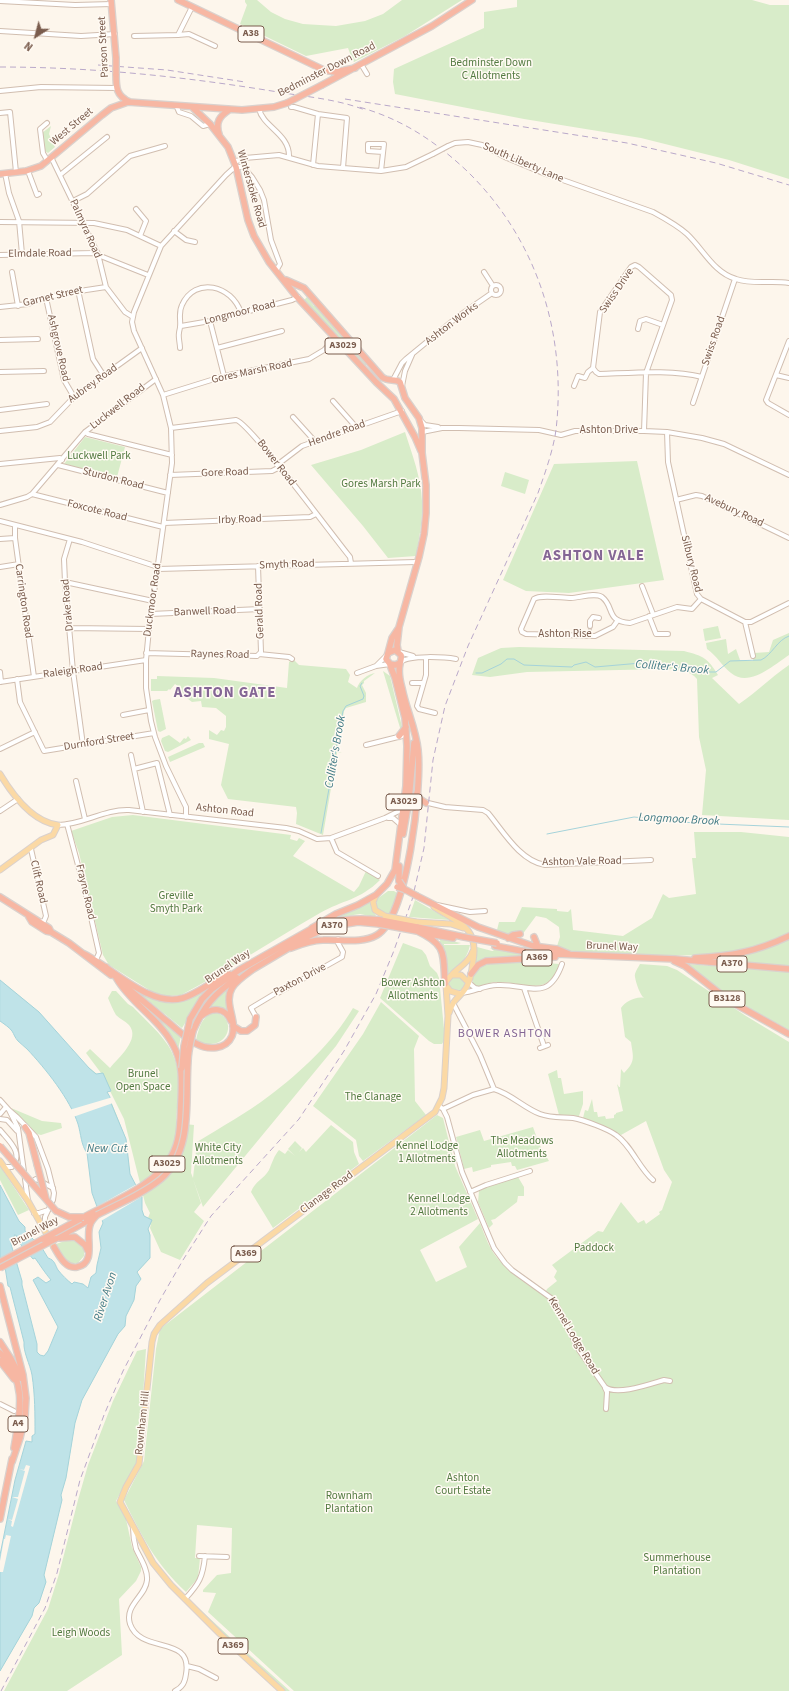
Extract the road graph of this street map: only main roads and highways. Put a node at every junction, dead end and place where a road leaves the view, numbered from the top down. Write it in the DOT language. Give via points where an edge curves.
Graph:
graph roads {
  1 [pos="178,0"];
  2 [pos="472,0"];
  3 [pos="112,1"];
  4 [pos="355,68"];
  5 [pos="324,70"];
  6 [pos="322,85"];
  7 [pos="115,90"];
  8 [pos="130,102"];
  9 [pos="192,107"];
  10 [pos="111,108"];
  11 [pos="230,110"];
  12 [pos="219,135"];
  13 [pos="48,160"];
  14 [pos="17,171"];
  15 [pos="2,173"];
  16 [pos="286,280"];
  17 [pos="299,287"];
  18 [pos="307,292"];
  19 [pos="297,296"];
  20 [pos="392,380"];
  21 [pos="402,387"];
  22 [pos="390,393"];
  23 [pos="412,432"];
  24 [pos="422,432"];
  25 [pos="422,453"];
  26 [pos="419,554"];
  27 [pos="414,572"];
  28 [pos="399,627"];
  29 [pos="398,651"];
  30 [pos="388,654"];
  31 [pos="400,662"];
  32 [pos="390,664"];
  33 [pos="412,723"];
  34 [pos="406,727"];
  35 [pos="406,734"];
  36 [pos="415,735"];
  37 [pos="399,736"];
  38 [pos="0,774"];
  39 [pos="417,793"];
  40 [pos="426,803"];
  41 [pos="0,870"];
  42 [pos="395,870"];
  43 [pos="381,890"];
  44 [pos="406,890"];
  45 [pos="376,894"];
  46 [pos="0,897"];
  47 [pos="424,901"];
  48 [pos="348,908"];
  49 [pos="30,917"];
  50 [pos="381,920"];
  51 [pos="416,927"];
  52 [pos="312,928"];
  53 [pos="469,931"];
  54 [pos="51,932"];
  55 [pos="520,934"];
  56 [pos="789,936"];
  57 [pos="534,937"];
  58 [pos="508,938"];
  59 [pos="474,944"];
  60 [pos="538,947"];
  61 [pos="290,948"];
  62 [pos="82,953"];
  63 [pos="576,956"];
  64 [pos="671,959"];
  65 [pos="789,969"];
  66 [pos="106,970"];
  67 [pos="239,970"];
  68 [pos="252,970"];
  69 [pos="471,974"];
  70 [pos="451,975"];
  71 [pos="116,978"];
  72 [pos="468,982"];
  73 [pos="446,984"];
  74 [pos="461,994"];
  75 [pos="448,1016"];
  76 [pos="256,1017"];
  77 [pos="198,1019"];
  78 [pos="233,1026"];
  79 [pos="789,1034"];
  80 [pos="230,1039"];
  81 [pos="182,1068"];
  82 [pos="25,1127"];
  83 [pos="0,1146"];
  84 [pos="0,1161"];
  85 [pos="46,1200"];
  86 [pos="97,1215"];
  87 [pos="84,1217"];
  88 [pos="55,1239"];
  89 [pos="54,1247"];
  90 [pos="89,1253"];
  91 [pos="0,1262"];
  92 [pos="0,1268"];
  93 [pos="0,1286"];
  94 [pos="0,1342"];
  95 [pos="152,1342"];
  96 [pos="1,1356"];
  97 [pos="25,1389"];
  98 [pos="12,1462"];
  99 [pos="0,1519"];
  100 [pos="282,1691"];
  1 -- 5 [label="highway, A38"];
  2 -- 4 [label="highway, Bedminster Down Road / A38" via="432,26"];
  3 -- 7 [label="highway, Parson Street / A38, bridge" via="116,58"];
  4 -- 5 [label="highway, A38" via="335,72"];
  4 -- 6 [label="highway, Bedminster Down Road / A38"];
  5 -- 6 [label="highway" via="328,78"];
  6 -- 11 [label="highway, Bedminster Down Road / A38, bridge" via="289,105"];
  7 -- 8 [label="highway"];
  7 -- 10 [label="highway, West Street / A38" via="115,102"];
  8 -- 9 [label="highway, Bedminster Down Road / A38"];
  8 -- 10 [label="highway, West Street / A38"];
  9 -- 11 [label="highway, Bedminster Down Road / A38"];
  9 -- 12 [label="highway, Winterstoke Road / A3029"];
  10 -- 13 [label="highway, West Street / A38"];
  11 -- 12 [label="highway" via="221,116 218,122"];
  12 -- 16 [label="highway, Winterstoke Road / A3029" via="236,165 254,236 276,271"];
  13 -- 14 [label="highway, West Street / A38"];
  13 -- 14 [label="highway, West Street / A38" via="28,171"];
  14 -- 15 [label="highway, West Street / A38"];
  16 -- 17 [label="highway, Winterstoke Road / A3029"];
  16 -- 19 [label="highway, Winterstoke Road / A3029"];
  17 -- 18 [label="highway, Winterstoke Road / A3029"];
  17 -- 19 [label="highway" via="296,289"];
  18 -- 19 [label="highway" via="304,297"];
  18 -- 20 [label="highway, Winterstoke Road / A3029" via="382,377"];
  19 -- 22 [label="highway, Winterstoke Road / A3029" via="376,382"];
  20 -- 21 [label="highway, Winterstoke Road / A3029" via="399,381"];
  20 -- 22 [label="highway" via="387,386"];
  21 -- 22 [label="highway" via="399,394"];
  21 -- 24 [label="highway, Winterstoke Road / A3029" via="407,402 420,421"];
  22 -- 23 [label="highway, Winterstoke Road / A3029"];
  23 -- 24 [label="highway"];
  23 -- 25 [label="highway, Winterstoke Road / A3029"];
  24 -- 25 [label="highway, Winterstoke Road / A3029"];
  25 -- 26 [label="highway, Winterstoke Road / A3029" via="426,513"];
  26 -- 27 [label="highway, Winterstoke Road / A3029"];
  26 -- 27 [label="highway, Winterstoke Road / A3029"];
  27 -- 28 [label="highway, Winterstoke Road / A3029"];
  28 -- 29 [label="highway, Winterstoke Road / A3029"];
  28 -- 30 [label="highway, Winterstoke Road / A3029" via="392,638"];
  29 -- 30 [label="highway" via="393,650"];
  29 -- 31 [label="highway, A3029" via="401,656"];
  30 -- 32 [label="highway, A3029" via="386,659"];
  31 -- 32 [label="highway" via="395,666"];
  31 -- 33 [label="highway, A3029" via="402,690"];
  32 -- 34 [label="highway, A3029"];
  33 -- 35 [label="highway"];
  33 -- 36 [label="highway, A3029"];
  34 -- 35 [label="highway, A3029"];
  34 -- 37 [label="highway"];
  35 -- 42 [label="highway, A3029" via="405,794"];
  36 -- 39 [label="highway, A3029" via="419,756"];
  36 -- 44 [label="highway, A3029, bridge" via="398,873 399,881"];
  38 -- 41 [label="main road" via="18,798 42,819 58,825 54,834 41,840"];
  39 -- 40 [label="highway"];
  39 -- 61 [label="highway, A3029" via="405,876 395,911 389,922 373,937 315,940"];
  42 -- 43 [label="highway, A3029"];
  42 -- 48 [label="highway, A3029" via="379,887"];
  43 -- 44 [label="highway, A3029, bridge" via="397,887"];
  43 -- 45 [label="highway, A3029"];
  44 -- 47 [label="highway, A3029, bridge"];
  45 -- 48 [label="highway, A3029"];
  45 -- 50 [label="main road" via="373,902"];
  46 -- 49 [label="highway, A3029"];
  47 -- 53 [label="main road, A3029"];
  47 -- 58 [label="highway, A3029"];
  48 -- 52 [label="highway, A3029"];
  49 -- 54 [label="highway, A3029" via="49,928"];
  49 -- 54 [label="highway, A3029" via="32,922"];
  50 -- 51 [label="highway, Brunel Way / A370, bridge"];
  50 -- 52 [label="highway, Brunel Way / A370" via="358,917"];
  50 -- 61 [label="highway, Brunel Way / A370" via="328,927"];
  51 -- 53 [label="main road" via="451,924"];
  51 -- 63 [label="highway, Brunel Way / A370" via="533,953"];
  51 -- 73 [label="highway" via="440,947"];
  52 -- 67 [label="highway, Brunel Way / A3029"];
  53 -- 59 [label="main road" via="473,935"];
  54 -- 62 [label="highway, A3029"];
  55 -- 58 [label="highway"];
  56 -- 64 [label="highway" via="752,951 714,957"];
  57 -- 60 [label="highway"];
  58 -- 60 [label="highway, A3029"];
  59 -- 69 [label="main road, A369"];
  59 -- 70 [label="main road" via="468,959"];
  60 -- 63 [label="highway, A3029" via="557,949"];
  61 -- 68 [label="highway, Brunel Way / A3029"];
  62 -- 66 [label="highway, A3029"];
  62 -- 66 [label="highway, A3029" via="96,960"];
  63 -- 64 [label="highway, Brunel Way / A370"];
  63 -- 69 [label="highway, A369" via="486,961 478,965"];
  64 -- 65 [label="highway, A370"];
  64 -- 79 [label="highway, B3128" via="685,966 743,1009"];
  66 -- 67 [label="highway" via="161,999 172,1000 183,998"];
  66 -- 71 [label="highway, A3029"];
  67 -- 81 [label="highway, Brunel Way / A3029, bridge" via="212,989 190,1019"];
  68 -- 77 [label="highway, Brunel Way / A3029" via="220,991 207,1004"];
  68 -- 78 [label="highway, A3029" via="235,984 229,995"];
  69 -- 72 [label="main road, A369"];
  70 -- 72 [label="main road" via="461,975"];
  70 -- 73 [label="main road"];
  71 -- 80 [label="highway, A3029" via="196,1044 207,1048 218,1047"];
  71 -- 81 [label="highway, A3029" via="122,988 171,1041"];
  72 -- 74 [label="main road, A369"];
  73 -- 74 [label="main road" via="452,993"];
  73 -- 75 [label="main road, A369"];
  74 -- 75 [label="main road, A369" via="452,1003"];
  75 -- 95 [label="main road, Clanage Road / A369" via="441,1107 207,1283 160,1325"];
  76 -- 78 [label="highway" via="255,1025 248,1031 241,1031"];
  77 -- 80 [label="highway" via="210,1010 224,1012 231,1023"];
  77 -- 86 [label="highway, Brunel Way / A3029, bridge" via="193,1031 188,1060 184,1136 176,1159 160,1179 147,1189"];
  78 -- 80 [label="highway, A3029"];
  81 -- 87 [label="highway, Brunel Way / A3029" via="180,1129 172,1155 157,1175"];
  82 -- 85 [label="highway, bridge" via="29,1133"];
  83 -- 85 [label="highway, bridge"];
  84 -- 89 [label="main road" via="28,1201"];
  85 -- 87 [label="highway, bridge" via="64,1216"];
  86 -- 88 [label="highway, Brunel Way / A3029"];
  86 -- 90 [label="highway" via="89,1226"];
  87 -- 91 [label="highway, Brunel Way / A3029, bridge"];
  88 -- 90 [label="highway, A3029" via="75,1237 85,1245"];
  88 -- 92 [label="highway, Brunel Way / A3029, bridge"];
  89 -- 90 [label="highway" via="62,1260 73,1267 86,1262"];
  93 -- 97 [label="highway, A4"];
  94 -- 97 [label="highway"];
  95 -- 100 [label="main road, Rownham Hill / A369" via="139,1464 120,1502 153,1563 171,1585"];
  96 -- 98 [label="highway, A4" via="13,1370 20,1405"];
  97 -- 98 [label="highway, A4" via="25,1416"];
  98 -- 99 [label="highway, A4"];
}
